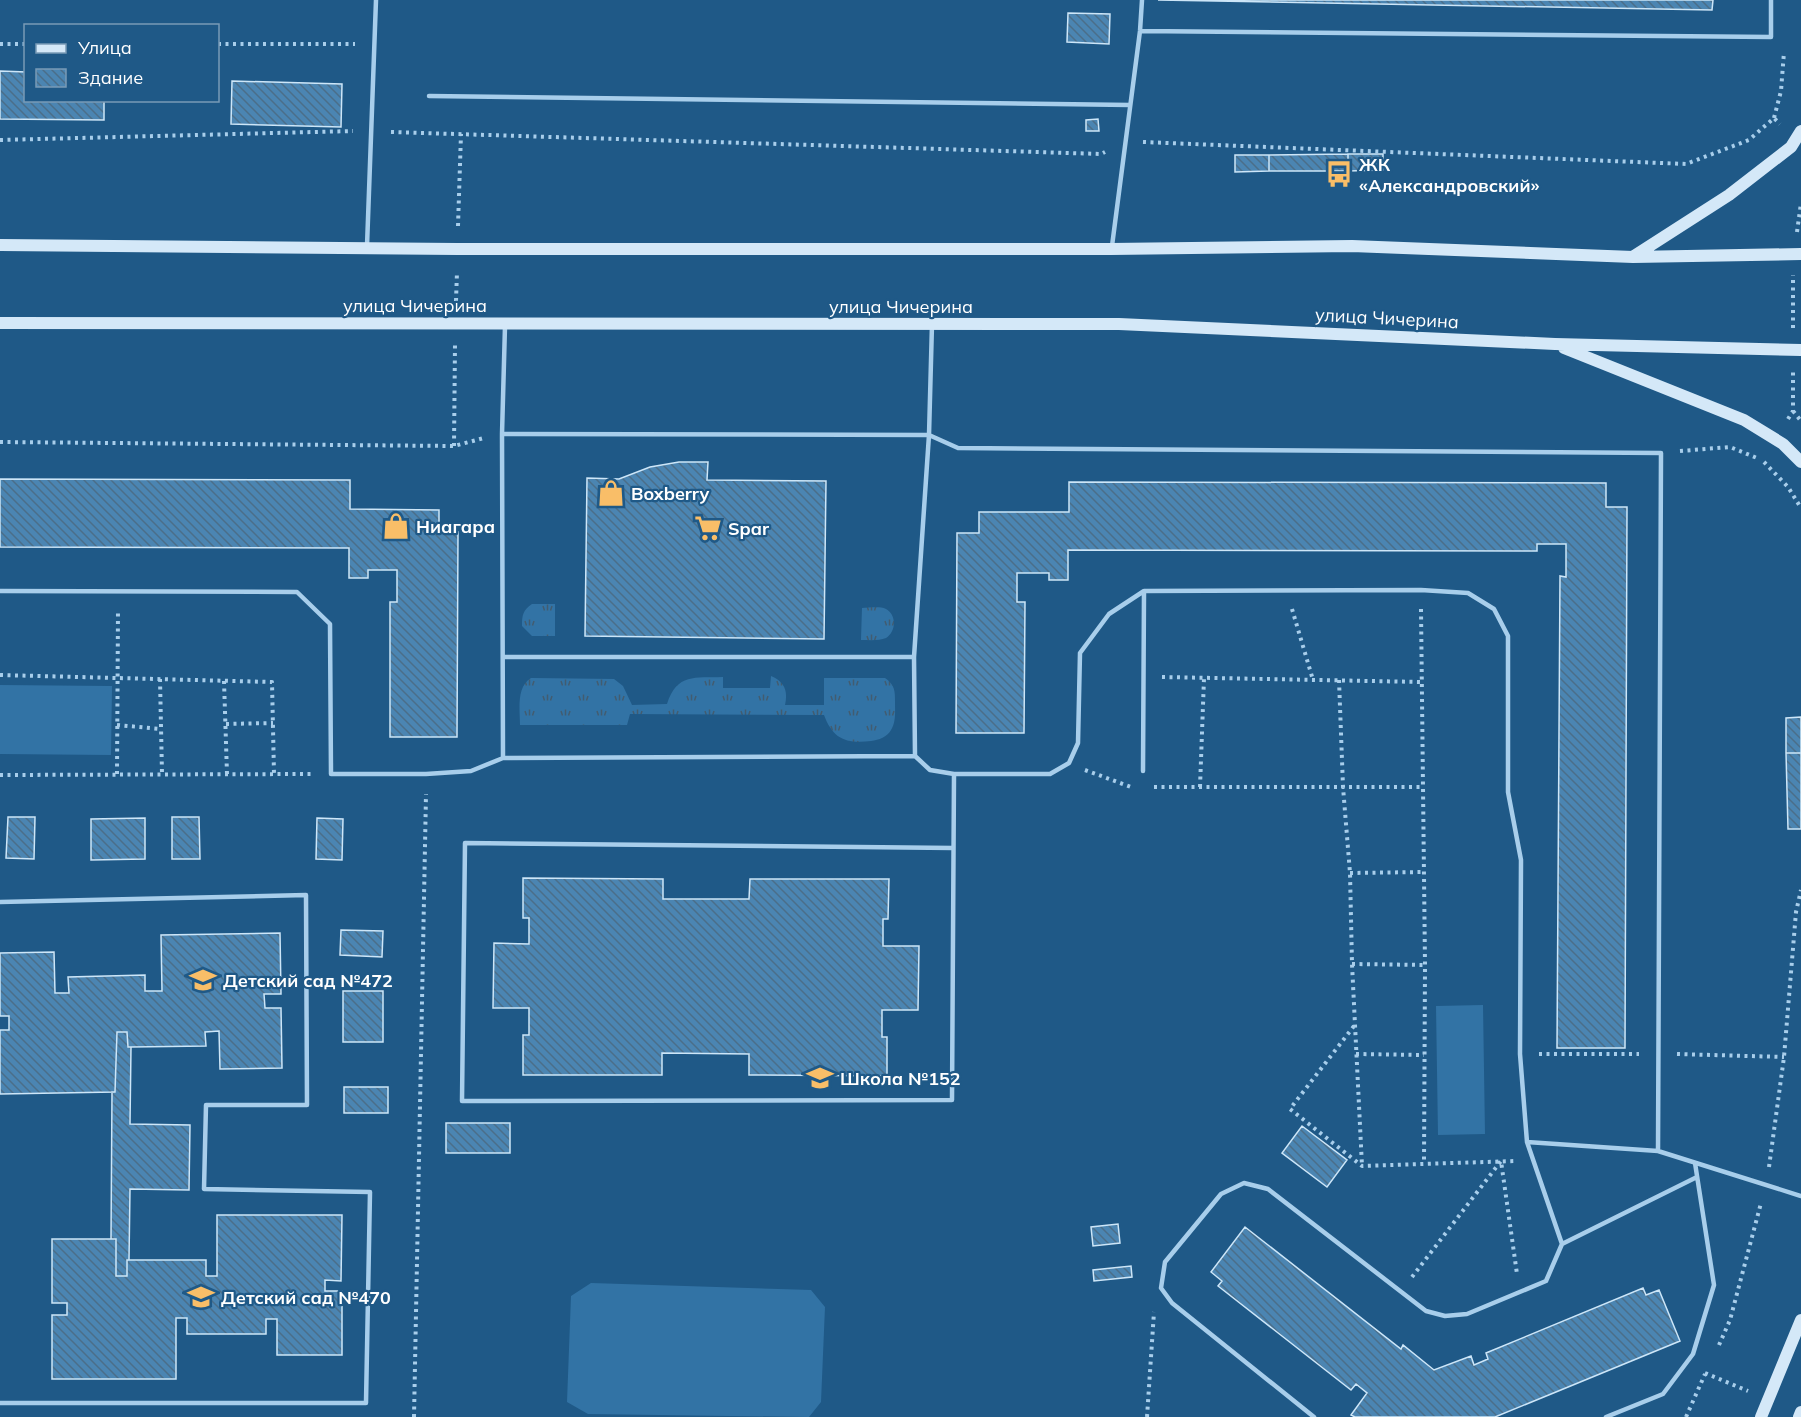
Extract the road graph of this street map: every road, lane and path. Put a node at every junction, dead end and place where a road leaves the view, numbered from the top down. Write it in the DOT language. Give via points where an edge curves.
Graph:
graph roads {
  1 [pos="375,0"];
  2 [pos="1142,0"];
  3 [pos="1772,0"];
  4 [pos="1140,31"];
  5 [pos="0,44"];
  6 [pos="24,44"];
  7 [pos="219,44"];
  8 [pos="374,44"];
  9 [pos="1784,46"];
  10 [pos="429,96"];
  11 [pos="1130,105"];
  12 [pos="1774,118"];
  13 [pos="371,131"];
  14 [pos="461,134"];
  15 [pos="1798,135"];
  16 [pos="0,140"];
  17 [pos="1126,141"];
  18 [pos="0,245"];
  19 [pos="367,249"];
  20 [pos="457,249"];
  21 [pos="1111,249"];
  22 [pos="1801,254"];
  23 [pos="1632,257"];
  24 [pos="0,322"];
  25 [pos="455,323"];
  26 [pos="505,323"];
  27 [pos="932,324"];
  28 [pos="1555,344"];
  29 [pos="1801,350"];
  30 [pos="1793,411"];
  31 [pos="1801,421"];
  32 [pos="502,434"];
  33 [pos="929,435"];
  34 [pos="0,442"];
  35 [pos="454,446"];
  36 [pos="1762,459"];
  37 [pos="1801,462"];
  38 [pos="1801,508"];
  39 [pos="1421,590"];
  40 [pos="0,591"];
  41 [pos="118,591"];
  42 [pos="1144,591"];
  43 [pos="1287,591"];
  44 [pos="504,657"];
  45 [pos="914,657"];
  46 [pos="0,675"];
  47 [pos="1143,677"];
  48 [pos="117,678"];
  49 [pos="1204,678"];
  50 [pos="160,679"];
  51 [pos="1313,680"];
  52 [pos="1339,680"];
  53 [pos="224,681"];
  54 [pos="1422,682"];
  55 [pos="273,723"];
  56 [pos="225,724"];
  57 [pos="117,725"];
  58 [pos="161,729"];
  59 [pos="915,756"];
  60 [pos="503,758"];
  61 [pos="1069,763"];
  62 [pos="1143,771"];
  63 [pos="117,774"];
  64 [pos="162,774"];
  65 [pos="227,774"];
  66 [pos="274,774"];
  67 [pos="331,774"];
  68 [pos="426,774"];
  69 [pos="954,774"];
  70 [pos="0,775"];
  71 [pos="1138,787"];
  72 [pos="1148,787"];
  73 [pos="1200,787"];
  74 [pos="1342,787"];
  75 [pos="1423,787"];
  76 [pos="953,848"];
  77 [pos="1424,872"];
  78 [pos="1350,873"];
  79 [pos="1801,890"];
  80 [pos="0,902"];
  81 [pos="1352,964"];
  82 [pos="1425,965"];
  83 [pos="1355,1025"];
  84 [pos="1356,1054"];
  85 [pos="1424,1055"];
  86 [pos="1527,1142"];
  87 [pos="1658,1151"];
  88 [pos="1533,1160"];
  89 [pos="1501,1161"];
  90 [pos="1695,1163"];
  91 [pos="1424,1164"];
  92 [pos="1362,1166"];
  93 [pos="1697,1177"];
  94 [pos="1766,1185"];
  95 [pos="1801,1196"];
  96 [pos="1562,1244"];
  97 [pos="1161,1288"];
  98 [pos="1401,1292"];
  99 [pos="1520,1293"];
  100 [pos="1801,1320"];
  101 [pos="1716,1351"];
  102 [pos="1709,1365"];
  103 [pos="0,1403"];
  104 [pos="1801,1412"];
  105 [pos="414,1417"];
  106 [pos="1147,1417"];
  107 [pos="1314,1417"];
  108 [pos="1606,1417"];
  109 [pos="1686,1417"];
  110 [pos="1761,1417"];
  111 [pos="1799,1417"];
  1 -- 8 [label="lane"];
  2 -- 4 [label="lane"];
  3 -- 4 [label="lane" via="1771,37"];
  4 -- 11 [label="lane"];
  5 -- 6 [label="path"];
  7 -- 8 [label="path"];
  8 -- 13 [label="lane"];
  9 -- 12 [label="path" via="1781,91"];
  10 -- 11 [label="lane"];
  11 -- 17 [label="lane"];
  12 -- 15 [label="path"];
  12 -- 17 [label="path" via="1749,140 1686,164"];
  13 -- 14 [label="path"];
  13 -- 16 [label="path"];
  13 -- 19 [label="lane"];
  14 -- 17 [label="path" via="1101,154"];
  14 -- 20 [label="path"];
  15 -- 23 [label="main road" via="1791,147 1729,195"];
  17 -- 21 [label="lane"];
  18 -- 19 [label="main road"];
  19 -- 20 [label="main road"];
  20 -- 21 [label="main road"];
  20 -- 25 [label="path"];
  21 -- 23 [label="main road" via="1352,246"];
  22 -- 23 [label="main road"];
  24 -- 25 [label="main road, улица Чичерина"];
  25 -- 26 [label="main road, улица Чичерина"];
  25 -- 35 [label="path"];
  26 -- 27 [label="main road, улица Чичерина"];
  26 -- 32 [label="lane"];
  27 -- 28 [label="main road, улица Чичерина" via="1119,324"];
  27 -- 33 [label="lane"];
  28 -- 29 [label="main road, улица Чичерина"];
  28 -- 37 [label="main road" via="1744,420 1783,444"];
  30 -- 31 [label="path"];
  32 -- 33 [label="lane"];
  32 -- 35 [label="path"];
  32 -- 44 [label="lane"];
  33 -- 45 [label="lane"];
  33 -- 87 [label="lane" via="958,448 1661,453"];
  34 -- 35 [label="path"];
  36 -- 38 [label="path"];
  39 -- 43 [label="lane"];
  39 -- 54 [label="path"];
  39 -- 86 [label="lane" via="1468,593 1494,609 1508,636 1508,792 1521,860 1520,1054"];
  40 -- 41 [label="lane"];
  41 -- 48 [label="path"];
  41 -- 67 [label="lane" via="297,592 330,624"];
  42 -- 43 [label="lane"];
  42 -- 47 [label="lane"];
  42 -- 61 [label="lane" via="1109,614 1080,654 1078,743"];
  43 -- 51 [label="path"];
  44 -- 45 [label="lane"];
  44 -- 60 [label="lane"];
  45 -- 59 [label="lane"];
  46 -- 48 [label="path"];
  47 -- 49 [label="path"];
  47 -- 62 [label="lane"];
  48 -- 50 [label="path"];
  48 -- 57 [label="path"];
  49 -- 51 [label="path"];
  49 -- 73 [label="path"];
  50 -- 53 [label="path"];
  50 -- 58 [label="path"];
  51 -- 52 [label="path"];
  52 -- 54 [label="path"];
  52 -- 74 [label="path"];
  53 -- 55 [label="path" via="272,682"];
  53 -- 56 [label="path"];
  54 -- 75 [label="path"];
  55 -- 56 [label="path"];
  55 -- 66 [label="path"];
  56 -- 65 [label="path"];
  57 -- 58 [label="path"];
  57 -- 63 [label="path"];
  58 -- 64 [label="path"];
  59 -- 60 [label="lane"];
  59 -- 69 [label="lane" via="930,770"];
  60 -- 68 [label="lane" via="471,771"];
  61 -- 69 [label="lane" via="1050,774"];
  61 -- 71 [label="path" via="1128,787"];
  63 -- 64 [label="path"];
  63 -- 70 [label="path"];
  64 -- 65 [label="path"];
  65 -- 66 [label="path"];
  66 -- 67 [label="path"];
  67 -- 68 [label="lane"];
  68 -- 105 [label="path"];
  69 -- 76 [label="lane"];
  72 -- 73 [label="path"];
  73 -- 74 [label="path"];
  74 -- 75 [label="path"];
  74 -- 78 [label="path"];
  75 -- 77 [label="path"];
  76 -- 76 [label="lane" via="951,1100 462,1101 465,843"];
  77 -- 78 [label="path"];
  77 -- 82 [label="path"];
  78 -- 81 [label="path"];
  79 -- 94 [label="path"];
  80 -- 103 [label="lane" via="306,895 307,1105 206,1105 204,1189 370,1192 366,1403"];
  81 -- 82 [label="path"];
  81 -- 83 [label="path"];
  82 -- 85 [label="path"];
  83 -- 84 [label="path"];
  83 -- 92 [label="path" via="1290,1109"];
  84 -- 85 [label="path"];
  84 -- 92 [label="path"];
  85 -- 91 [label="path"];
  86 -- 87 [label="lane"];
  86 -- 88 [label="lane"];
  87 -- 90 [label="lane"];
  88 -- 89 [label="path"];
  88 -- 96 [label="lane"];
  89 -- 91 [label="path"];
  89 -- 98 [label="path"];
  89 -- 99 [label="path"];
  90 -- 93 [label="lane"];
  90 -- 94 [label="lane"];
  91 -- 92 [label="path"];
  93 -- 96 [label="lane"];
  93 -- 108 [label="lane" via="1714,1285 1693,1353 1663,1395"];
  94 -- 95 [label="lane"];
  94 -- 101 [label="path" via="1730,1320"];
  96 -- 99 [label="lane" via="1546,1281"];
  97 -- 98 [label="lane" via="1166,1262 1221,1194 1244,1183 1268,1189"];
  97 -- 106 [label="path" via="1153,1317"];
  97 -- 107 [label="lane" via="1172,1303"];
  98 -- 99 [label="lane" via="1426,1311 1445,1316 1467,1314"];
  100 -- 110 [label="main road"];
  102 -- 109 [label="path"];
  104 -- 111 [label="main road"];
}
